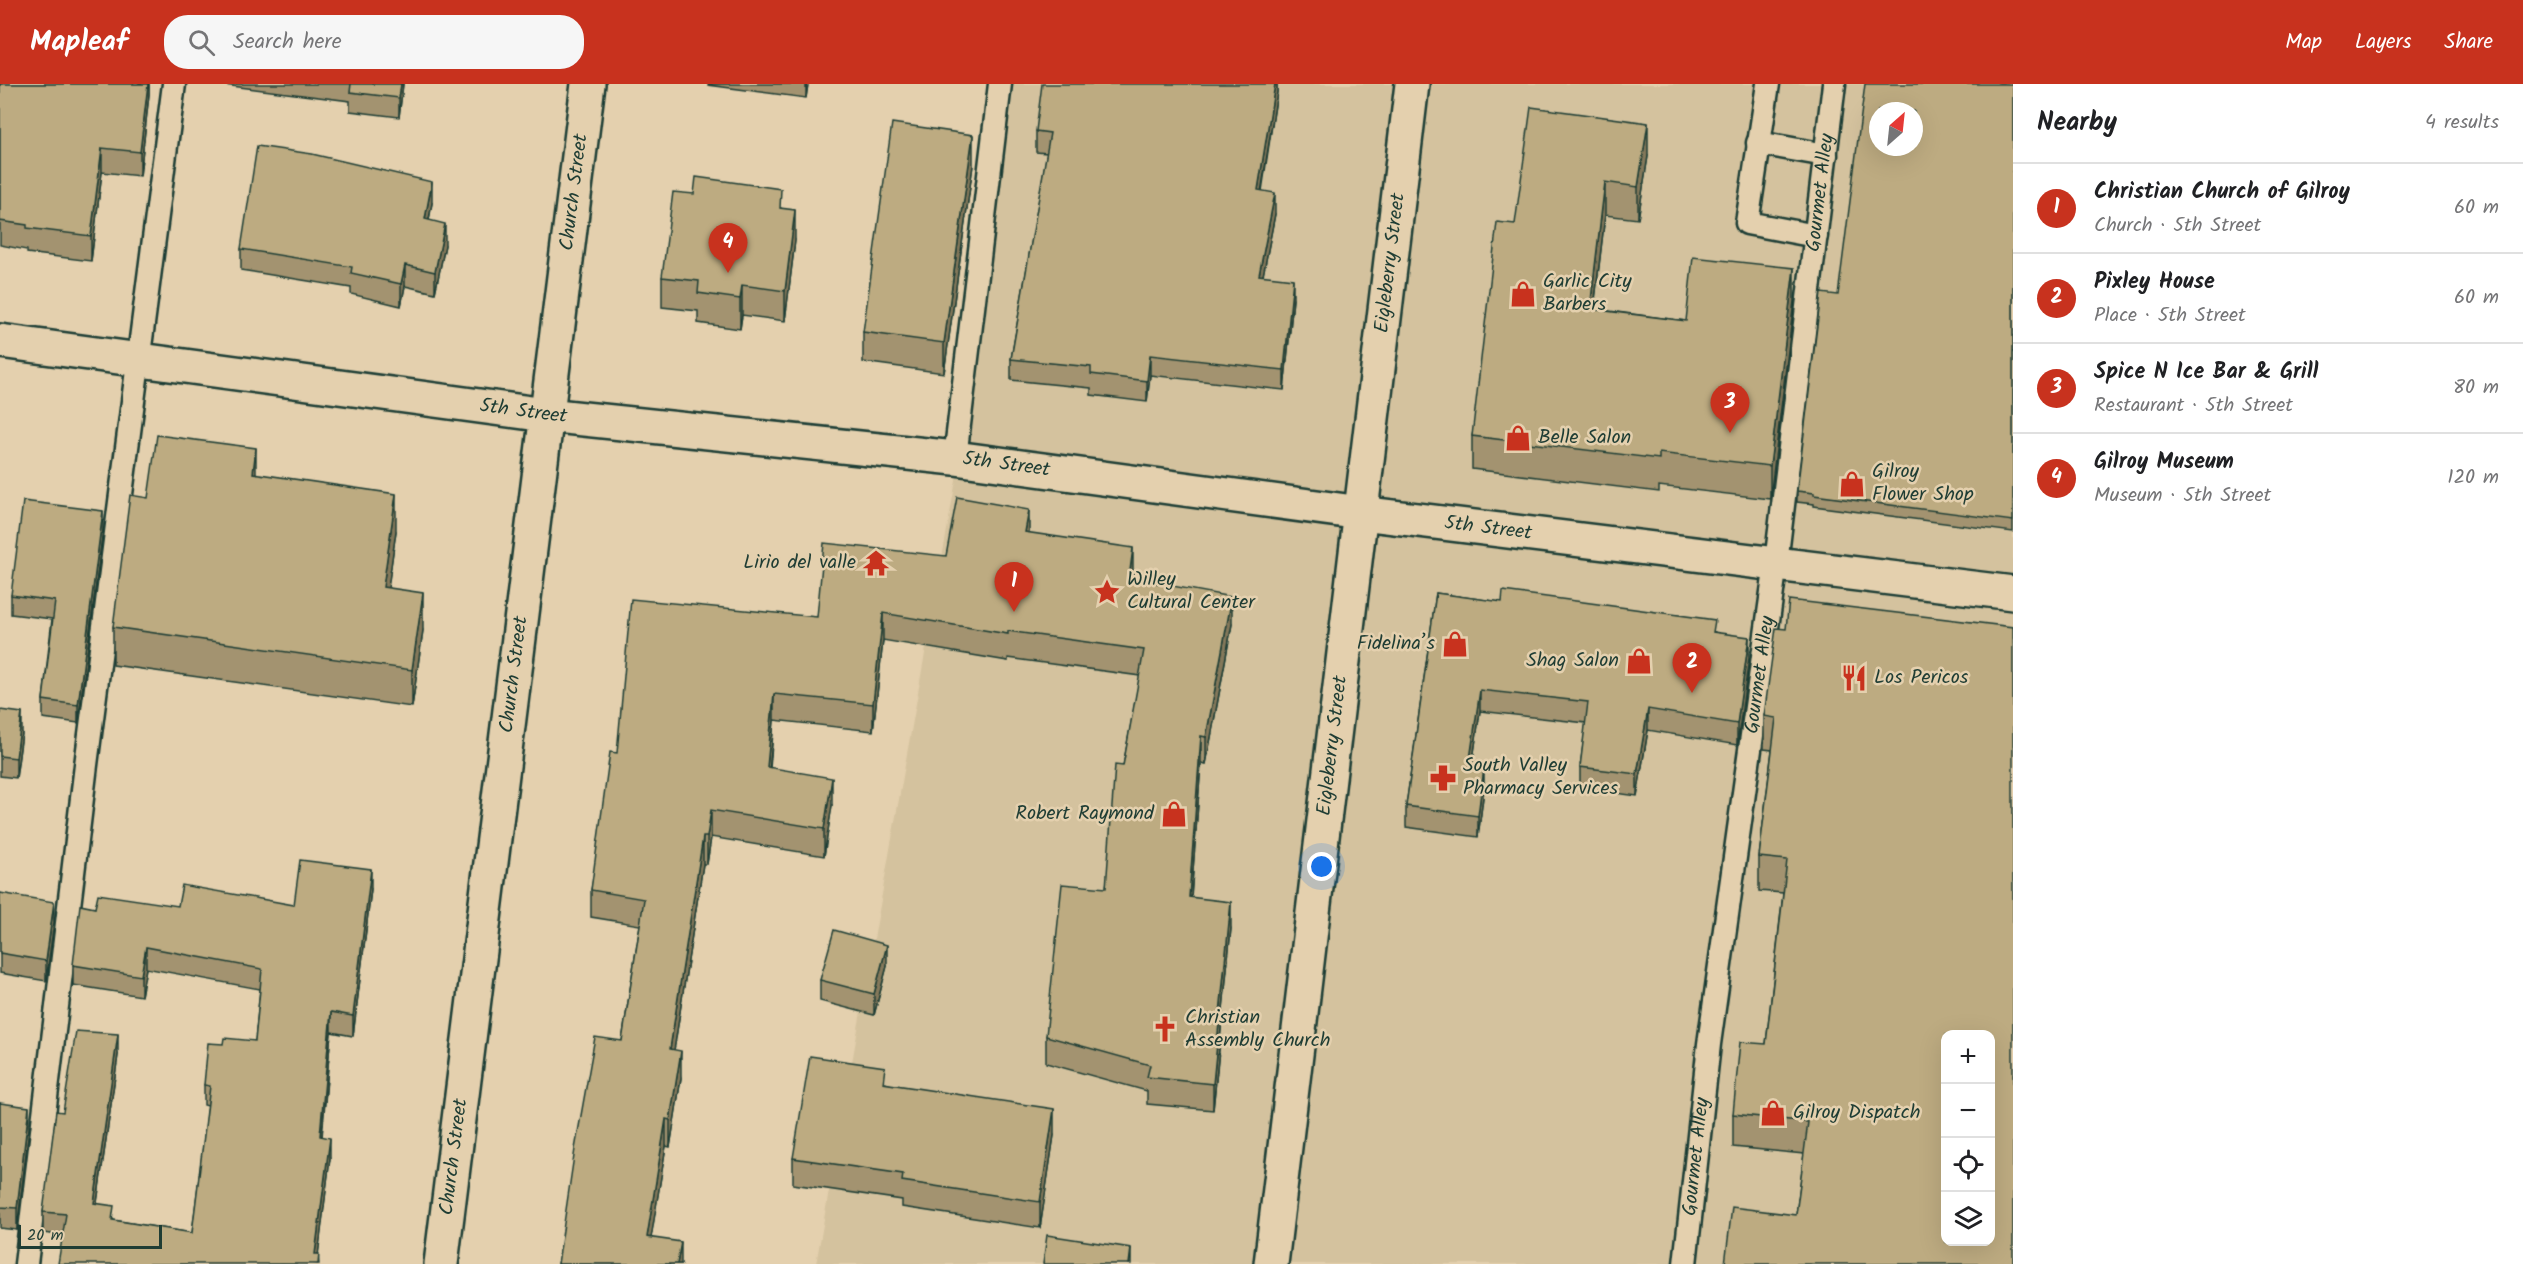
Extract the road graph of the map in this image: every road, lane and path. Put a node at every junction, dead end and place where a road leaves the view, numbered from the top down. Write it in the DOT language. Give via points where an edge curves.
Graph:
graph roads {
  1 [pos="174,84"];
  2 [pos="588,84"];
  3 [pos="1000,84"];
  4 [pos="1412,84"];
  5 [pos="1768,84"];
  6 [pos="1834,84"];
  7 [pos="1758,143"];
  8 [pos="1826,155"];
  9 [pos="1816,236"];
  10 [pos="0,341"];
  11 [pos="139,359"];
  12 [pos="546,415"];
  13 [pos="954,458"];
  14 [pos="1361,513"];
  15 [pos="1776,563"];
  16 [pos="2013,592"];
  17 [pos="26,1264"];
  18 [pos="441,1264"];
  19 [pos="1271,1264"];
  20 [pos="1685,1264"];
  1 -- 11 [label="lane"];
  2 -- 12 [label="street, Church Street"];
  3 -- 13 [label="lane"];
  4 -- 14 [label="street, Eigleberry Street"];
  5 -- 7 [label="lane"];
  6 -- 8 [label="lane, Gourmet Alley"];
  7 -- 8 [label="lane"];
  7 -- 9 [label="lane" via="1747,223"];
  8 -- 9 [label="lane, Gourmet Alley"];
  9 -- 15 [label="lane, Gourmet Alley"];
  10 -- 11 [label="street, 5th Street"];
  11 -- 12 [label="street, 5th Street"];
  11 -- 17 [label="lane"];
  12 -- 13 [label="street, 5th Street"];
  12 -- 18 [label="street, Church Street"];
  13 -- 14 [label="street, 5th Street"];
  14 -- 15 [label="street, 5th Street"];
  14 -- 19 [label="street, Eigleberry Street"];
  15 -- 16 [label="street, 5th Street"];
  15 -- 20 [label="lane, Gourmet Alley" via="1711,1032"];
}
